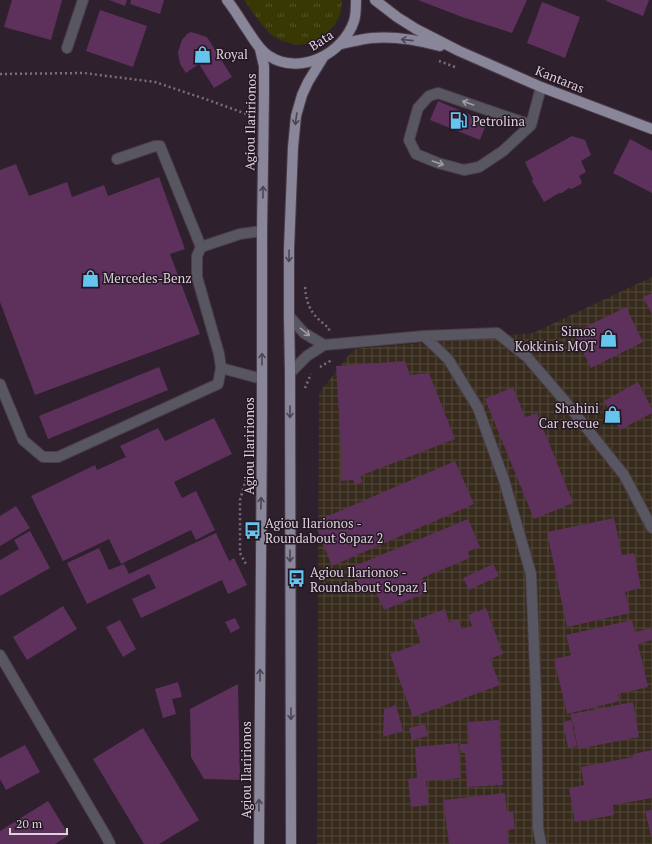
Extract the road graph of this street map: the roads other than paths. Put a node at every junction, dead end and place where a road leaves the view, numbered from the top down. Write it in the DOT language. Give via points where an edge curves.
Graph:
graph roads {
  1 [pos="83,0"];
  2 [pos="227,0"];
  3 [pos="356,0"];
  4 [pos="375,0"];
  5 [pos="341,44"];
  6 [pos="67,48"];
  7 [pos="260,49"];
  8 [pos="459,51"];
  9 [pos="324,56"];
  10 [pos="541,87"];
  11 [pos="531,125"];
  12 [pos="652,129"];
  13 [pos="117,159"];
  14 [pos="262,231"];
  15 [pos="201,247"];
  16 [pos="289,316"];
  17 [pos="424,336"];
  18 [pos="324,345"];
  19 [pos="221,368"];
  20 [pos="290,373"];
  21 [pos="262,379"];
  22 [pos="0,384"];
  23 [pos="652,528"];
  24 [pos="0,655"];
  25 [pos="110,844"];
  26 [pos="259,844"];
  27 [pos="292,844"];
  28 [pos="541,844"];
  1 -- 6 [label="street"];
  2 -- 7 [label="main road, Bata"];
  3 -- 5 [label="main road, Bata" via="354,20"];
  4 -- 8 [label="main road, Kantaras" via="416,29"];
  8 -- 5 [label="main road, Kantaras, one-way" via="424,42 390,38 372,38"];
  5 -- 9 [label="main road, Bata"];
  7 -- 9 [label="main road, Bata" via="284,63 303,63"];
  14 -- 7 [label="main road, Agiou Ilaririonos, one-way" via="264,66"];
  8 -- 10 [label="main road, Kantaras"];
  9 -- 16 [label="main road, one-way" via="308,82 296,116 289,249"];
  10 -- 11 [label="street"];
  10 -- 12 [label="main road, Kantaras"];
  11 -- 11 [label="street, one-way" via="438,93 429,96 418,108 409,140 416,154 464,170 479,167 503,151"];
  13 -- 15 [label="street" via="160,146"];
  14 -- 15 [label="street" via="240,234"];
  21 -- 14 [label="main road, Agiou Ilaririonos, one-way"];
  15 -- 19 [label="street" via="197,256 197,277"];
  16 -- 18 [label="street, one-way" via="304,333"];
  16 -- 20 [label="main road"];
  17 -- 18 [label="street"];
  17 -- 23 [label="street" via="497,332 527,357 624,475"];
  17 -- 28 [label="street" via="448,359 478,408 504,480 531,574 538,828"];
  18 -- 20 [label="street" via="307,356"];
  19 -- 21 [label="street"];
  19 -- 22 [label="street" via="218,384 58,457 43,457 23,440"];
  20 -- 27 [label="main road, one-way"];
  26 -- 21 [label="main road, Agiou Ilaririonos, one-way"];
  24 -- 25 [label="street"];
}
